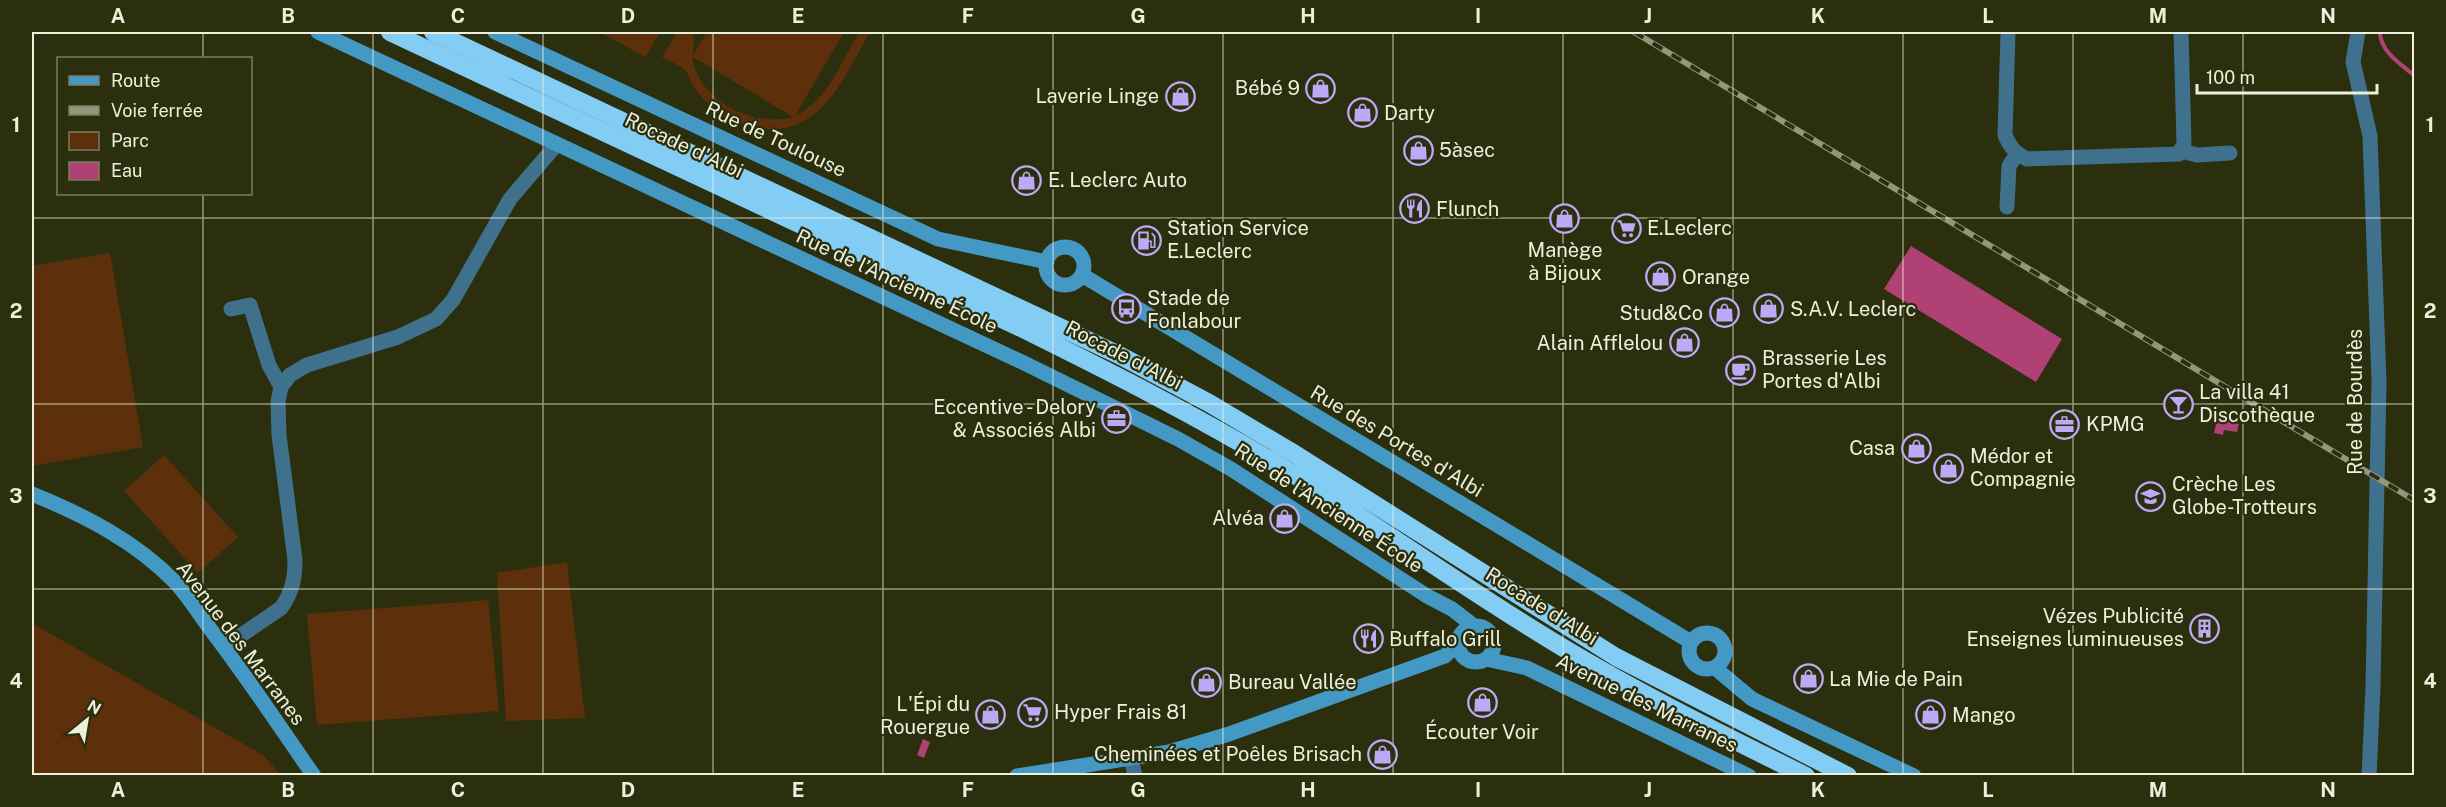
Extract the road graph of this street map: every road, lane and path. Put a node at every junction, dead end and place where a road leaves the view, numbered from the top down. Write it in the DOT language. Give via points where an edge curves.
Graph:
graph roads {
  1 [pos="318,32"];
  2 [pos="390,32"];
  3 [pos="434,32"];
  4 [pos="495,32"];
  5 [pos="2008,32"];
  6 [pos="2181,32"];
  7 [pos="2358,32"];
  8 [pos="557,144"];
  9 [pos="2182,151"];
  10 [pos="2230,153"];
  11 [pos="2017,154"];
  12 [pos="2007,207"];
  13 [pos="1047,262"];
  14 [pos="1082,275"];
  15 [pos="231,309"];
  16 [pos="281,387"];
  17 [pos="32,494"];
  18 [pos="1439,603"];
  19 [pos="1474,626"];
  20 [pos="1492,636"];
  21 [pos="1459,640"];
  22 [pos="1691,642"];
  23 [pos="224,647"];
  24 [pos="1445,656"];
  25 [pos="1616,657"];
  26 [pos="1465,658"];
  27 [pos="1486,659"];
  28 [pos="1527,668"];
  29 [pos="1715,668"];
  30 [pos="1131,758"];
  31 [pos="314,776"];
  32 [pos="1017,776"];
  33 [pos="1136,776"];
  34 [pos="1749,776"];
  35 [pos="1806,776"];
  36 [pos="1848,776"];
  37 [pos="1864,776"];
  38 [pos="1914,776"];
  39 [pos="2369,776"];
  1 -- 8 [label="street, Rue de l’Ancienne École"];
  2 -- 35 [label="highway, Rocade d'Albi" via="1114,374 1288,471 1571,652 1659,702"];
  3 -- 25 [label="highway, Rocade d'Albi" via="932,266 1209,403"];
  4 -- 13 [label="street, Rue de Toulouse" via="938,239"];
  5 -- 11 [label="street" via="2006,135"];
  6 -- 9 [label="street"];
  7 -- 39 [label="street, Rue de Bourdès" via="2353,62 2370,136 2379,382"];
  8 -- 16 [label="street" via="510,199 453,300 436,319 398,337 307,365 290,375"];
  8 -- 18 [label="street, Rue de l’Ancienne École" via="1178,439"];
  9 -- 10 [label="street" via="2197,155"];
  9 -- 11 [label="street" via="2027,159"];
  11 -- 12 [label="street" via="2009,166"];
  13 -- 14 [label="street" via="1049,276 1060,284 1072,284"];
  13 -- 14 [label="street" via="1056,250 1073,249 1083,260"];
  14 -- 22 [label="street, Rue des Portes d'Albi"];
  15 -- 16 [label="street" via="250,305 269,365"];
  16 -- 23 [label="street" via="279,435 295,580 281,608"];
  17 -- 23 [label="street, Avenue des Marranes" via="82,514 147,558 175,583"];
  18 -- 19 [label="street, Rue de l’Ancienne École"];
  18 -- 21 [label="street"];
  19 -- 20 [label="street" via="1485,628"];
  19 -- 21 [label="street"];
  20 -- 27 [label="street" via="1493,649"];
  20 -- 28 [label="street, Avenue des Marranes"];
  21 -- 24 [label="street"];
  21 -- 26 [label="street" via="1458,648"];
  22 -- 29 [label="street" via="1689,654 1694,664 1704,669"];
  22 -- 29 [label="street" via="1705,633 1720,639 1725,654"];
  23 -- 31 [label="street, Avenue des Marranes"];
  24 -- 26 [label="street"];
  24 -- 30 [label="street" via="1229,734"];
  25 -- 36 [label="highway, Rocade d'Albi"];
  25 -- 37 [label="highway"];
  26 -- 27 [label="street" via="1475,662"];
  27 -- 28 [label="street, Avenue des Marranes"];
  28 -- 34 [label="street, Avenue des Marranes"];
  29 -- 38 [label="street" via="1752,699"];
  30 -- 32 [label="street"];
  30 -- 33 [label="street"];
}
